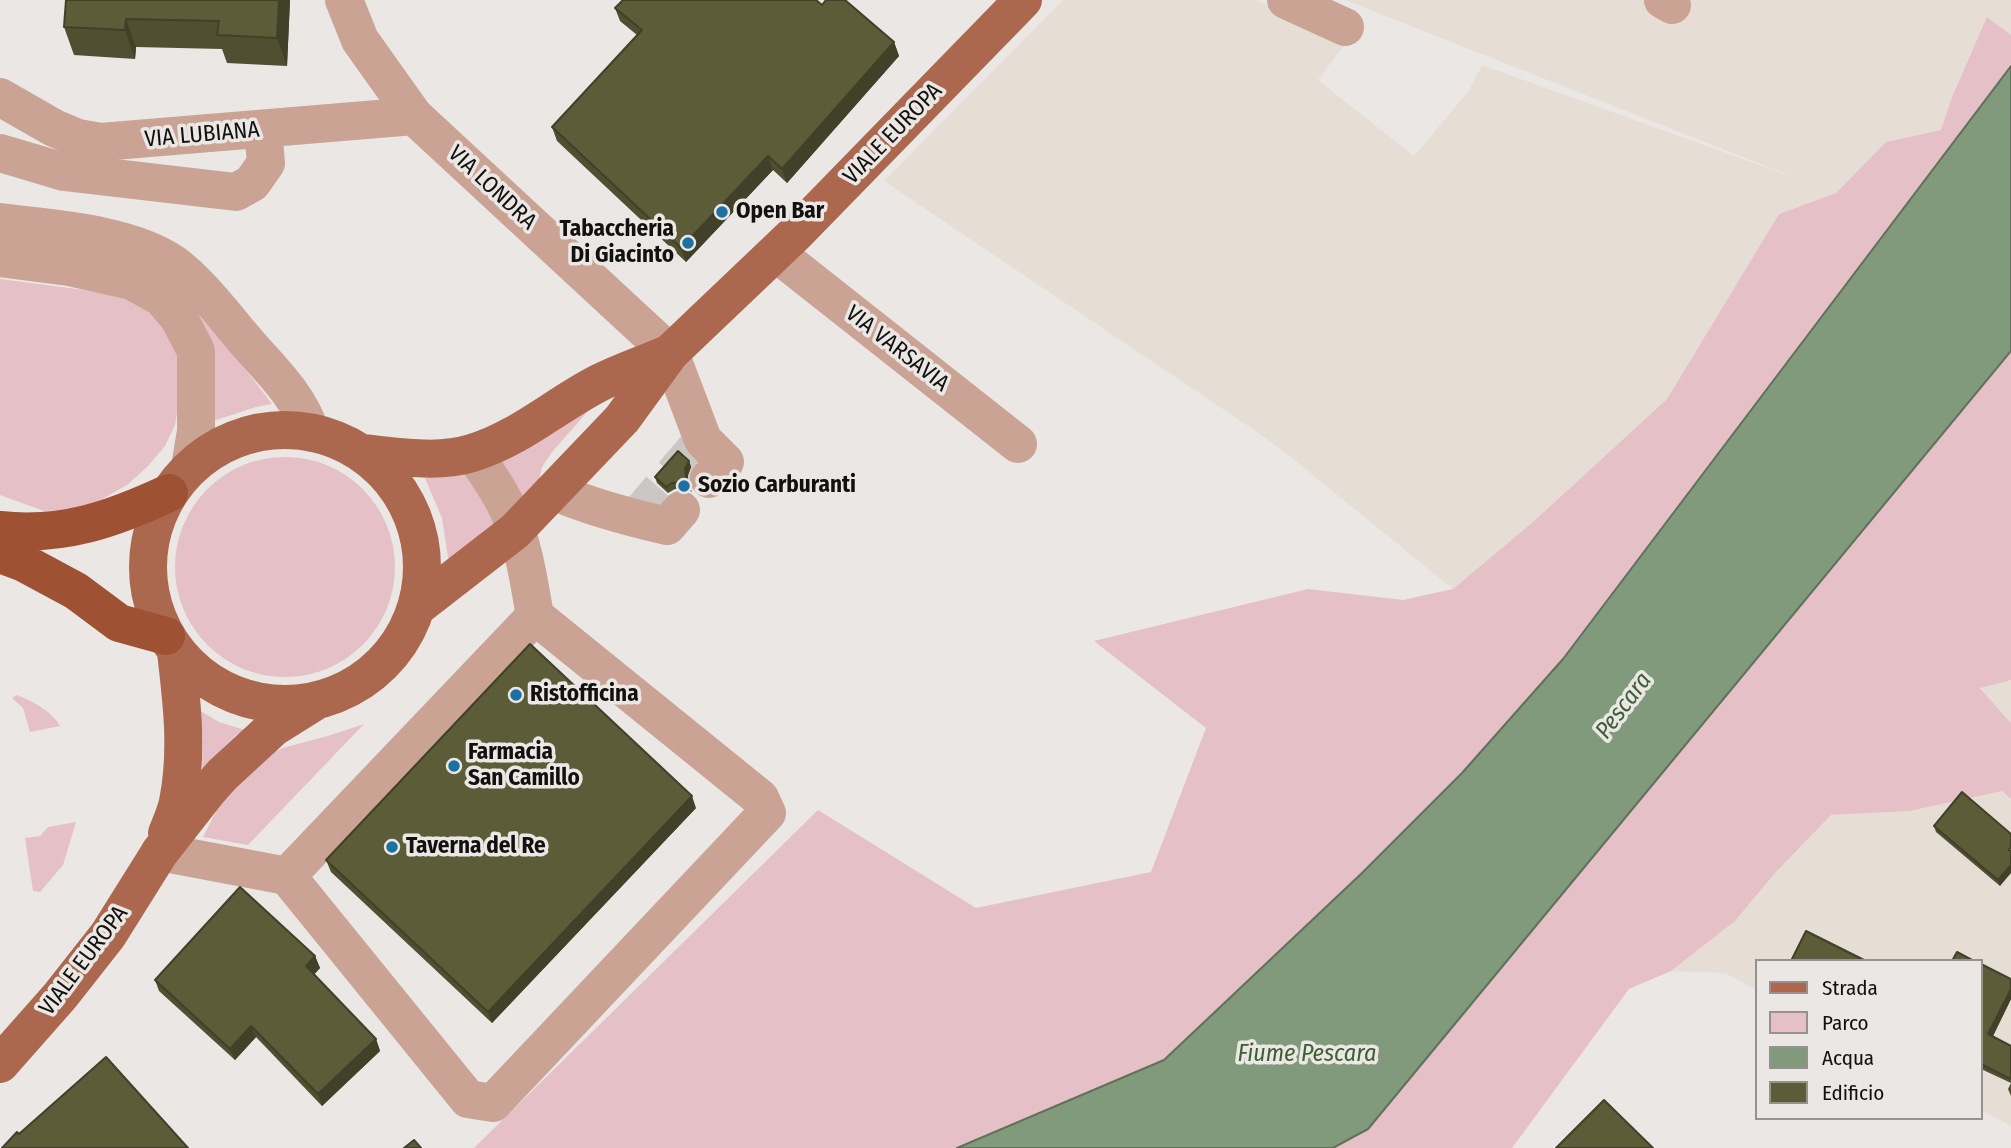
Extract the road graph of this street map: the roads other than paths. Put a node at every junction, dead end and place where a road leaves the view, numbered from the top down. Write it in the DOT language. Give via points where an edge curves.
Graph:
graph roads {
  1 [pos="344,0"];
  2 [pos="1023,0"];
  3 [pos="1286,0"];
  4 [pos="1345,27"];
  5 [pos="0,97"];
  6 [pos="414,116"];
  7 [pos="263,130"];
  8 [pos="0,153"];
  9 [pos="0,222"];
  10 [pos="776,253"];
  11 [pos="0,258"];
  12 [pos="670,354"];
  13 [pos="311,433"];
  14 [pos="1018,444"];
  15 [pos="361,453"];
  16 [pos="473,453"];
  17 [pos="709,479"];
  18 [pos="180,480"];
  19 [pos="553,491"];
  20 [pos="681,510"];
  21 [pos="0,530"];
  22 [pos="515,531"];
  23 [pos="0,554"];
  24 [pos="417,607"];
  25 [pos="535,616"];
  26 [pos="171,644"];
  27 [pos="314,702"];
  28 [pos="160,852"];
  29 [pos="287,876"];
  30 [pos="0,1064"];
  1 -- 6 [label="street, VIA LONDRA" via="360,40"];
  2 -- 10 [label="main road, VIALE EUROPA"];
  3 -- 4 [label="street"];
  5 -- 7 [label="street, VIA LUBIANA" via="54,128 101,142"];
  6 -- 7 [label="street, VIA LUBIANA"];
  6 -- 12 [label="street, VIA LONDRA"];
  7 -- 8 [label="street" via="266,163 252,183 236,192 64,172"];
  9 -- 13 [label="street" via="97,235 142,248 174,264 290,392"];
  10 -- 12 [label="main road, VIALE EUROPA"];
  10 -- 14 [label="street, VIA VARSAVIA"];
  11 -- 18 [label="street" via="132,281 161,297 179,318 196,351 196,431"];
  12 -- 16 [label="main road, VIALE EUROPA" via="599,383 510,437"];
  12 -- 17 [label="street" via="703,440 725,462"];
  12 -- 19 [label="main road, VIALE EUROPA" via="622,419"];
  13 -- 15 [label="main road"];
  13 -- 18 [label="main road" via="285,430 234,440 211,452"];
  15 -- 16 [label="main road, VIALE EUROPA" via="439,457"];
  15 -- 24 [label="main road" via="390,479 411,511 423,569"];
  16 -- 22 [label="street" via="511,515"];
  18 -- 21 [label="highway" via="137,508 94,523 37,531"];
  18 -- 26 [label="main road" via="158,515 147,564 155,613"];
  19 -- 20 [label="street" via="667,526"];
  19 -- 22 [label="main road, VIALE EUROPA"];
  22 -- 24 [label="main road, VIALE EUROPA"];
  22 -- 25 [label="street"];
  23 -- 26 [label="highway" via="76,591 119,623"];
  24 -- 27 [label="main road" via="408,630 379,668 360,683"];
  25 -- 29 [label="street"];
  25 -- 29 [label="street" via="760,798 767,813 493,1102 468,1099"];
  26 -- 27 [label="main road" via="200,675 228,693 271,704"];
  26 -- 28 [label="main road, VIALE EUROPA" via="184,722 183,764 178,804"];
  27 -- 28 [label="main road, VIALE EUROPA" via="272,728 222,775"];
  28 -- 29 [label="street"];
  28 -- 30 [label="main road, VIALE EUROPA" via="107,935"];
}
